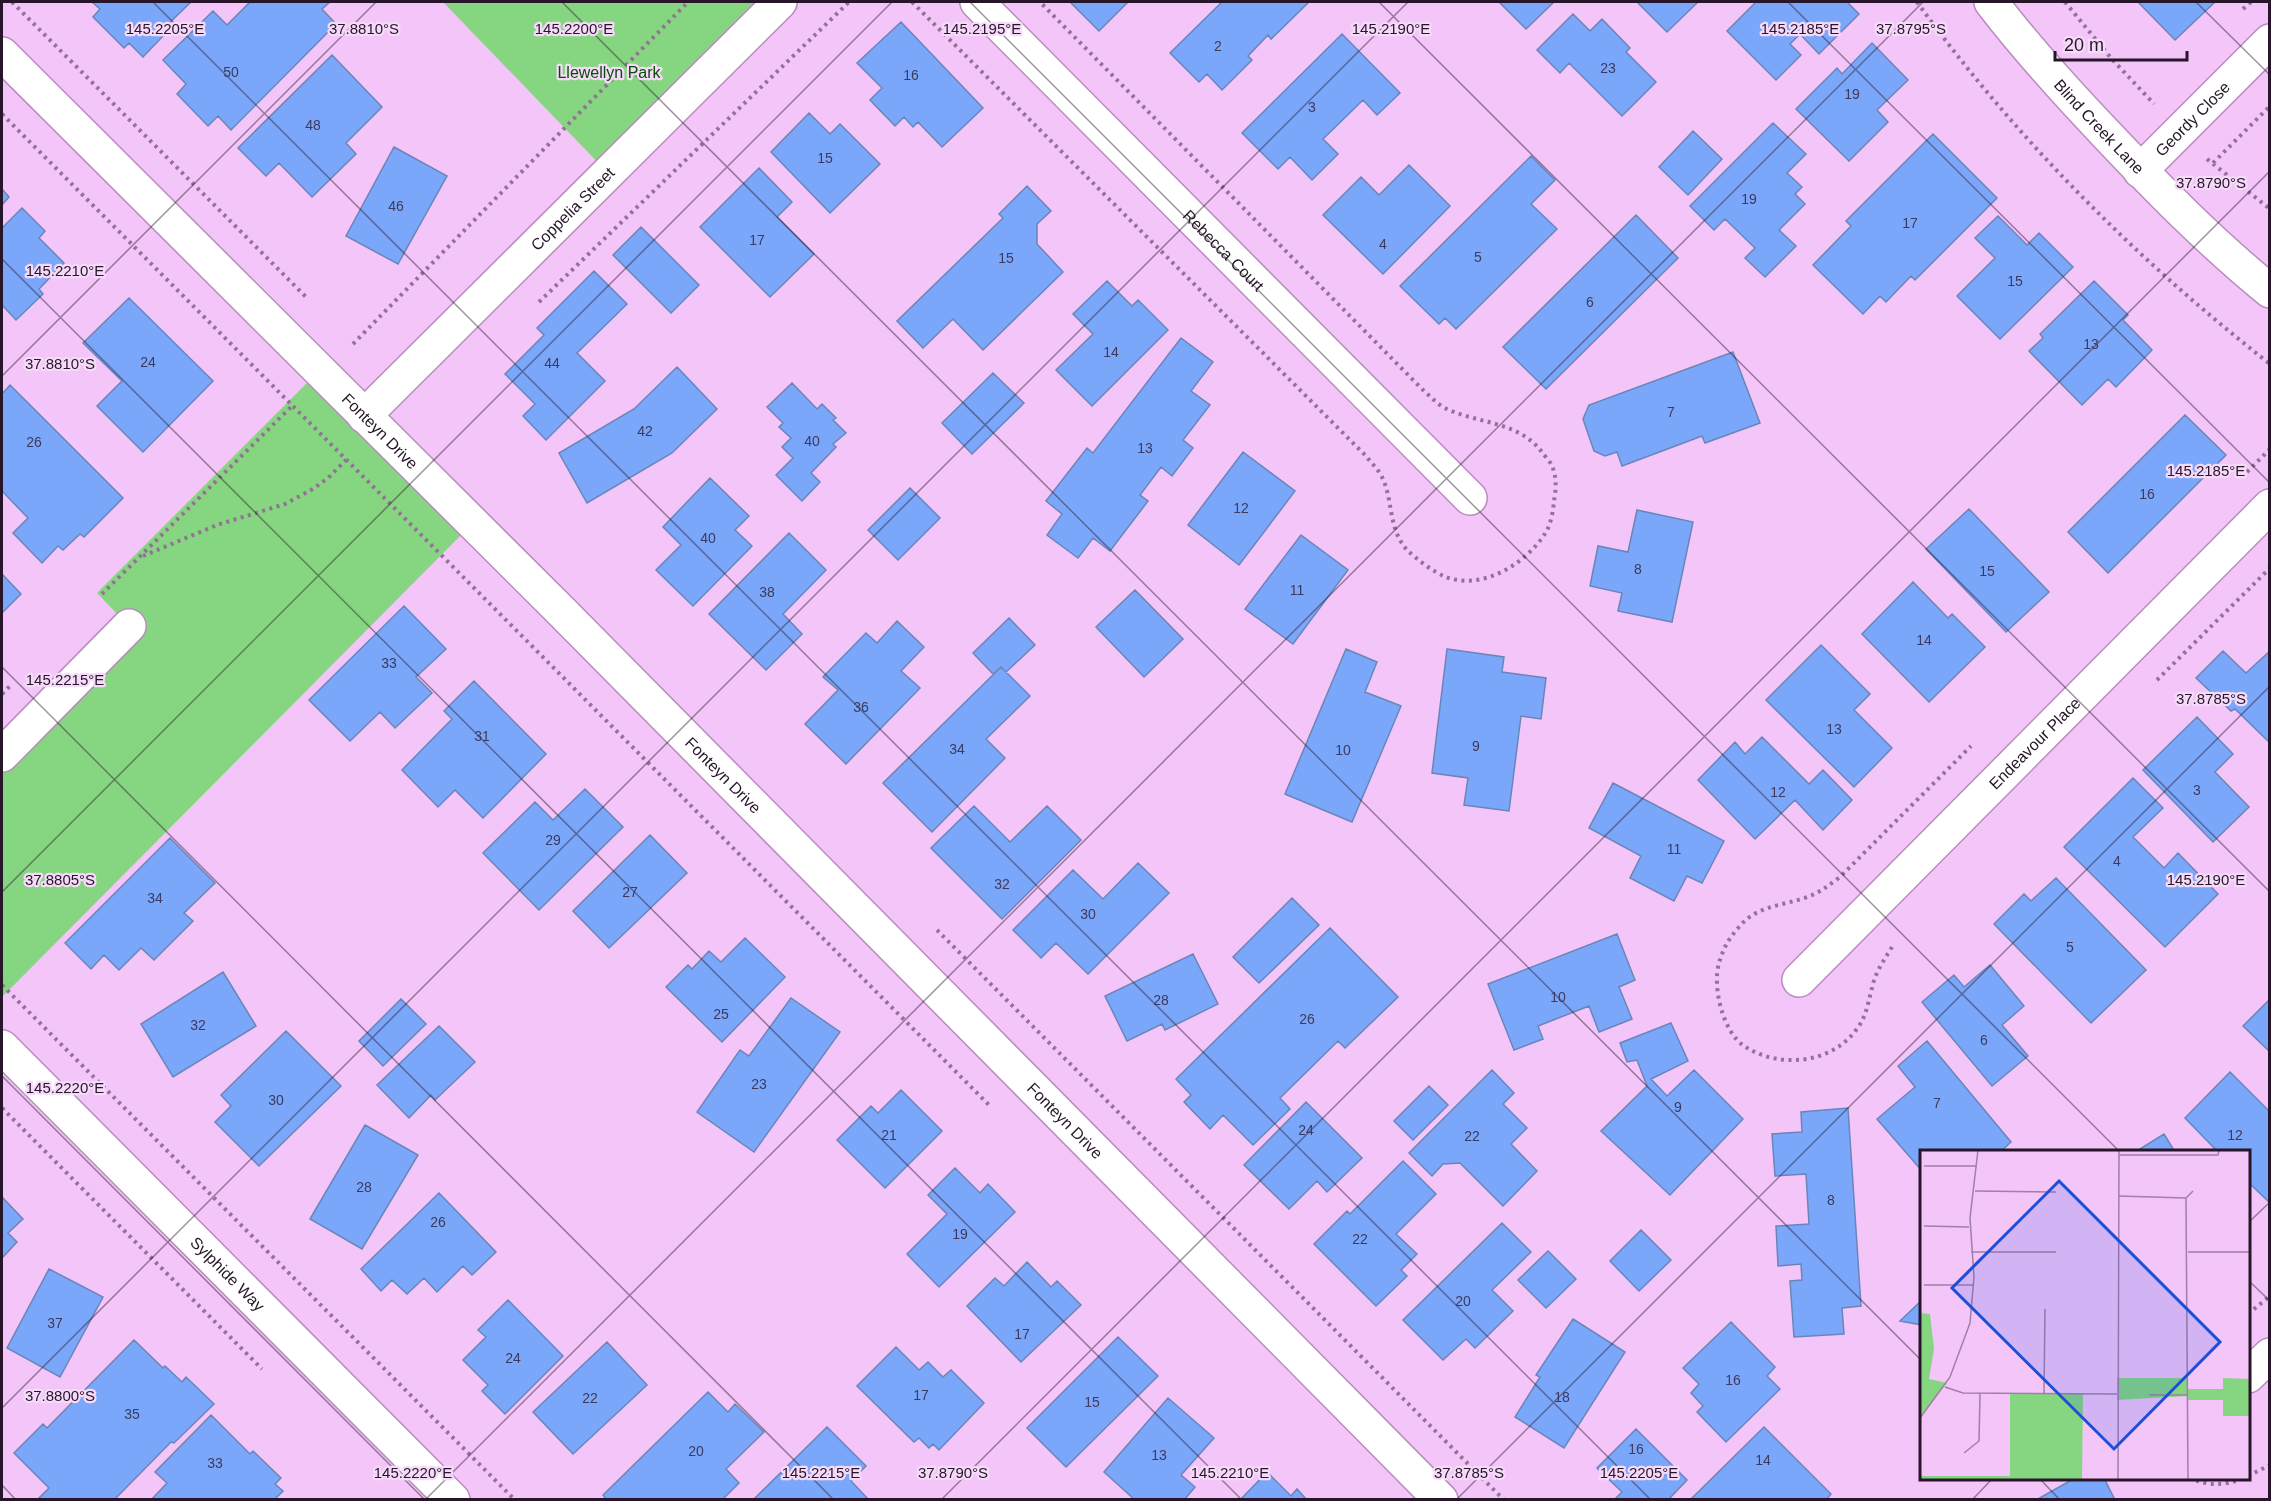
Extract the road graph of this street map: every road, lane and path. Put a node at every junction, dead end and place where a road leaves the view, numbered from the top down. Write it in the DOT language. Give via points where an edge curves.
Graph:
graph roads {
  1 [pos="12,2"];
  2 [pos="688,2"];
  3 [pos="780,2"];
  4 [pos="849,2"];
  5 [pos="976,2"];
  6 [pos="1917,2"];
  7 [pos="1991,2"];
  8 [pos="2065,2"];
  9 [pos="2270,41"];
  10 [pos="2,54"];
  11 [pos="2270,106"];
  12 [pos="2160,111"];
  13 [pos="2,114"];
  14 [pos="2200,152"];
  15 [pos="2213,164"];
  16 [pos="2140,171"];
  17 [pos="2270,209"];
  18 [pos="2270,291"];
  19 [pos="311,302"];
  20 [pos="533,308"];
  21 [pos="345,336"];
  22 [pos="353,344"];
  23 [pos="360,351"];
  24 [pos="2270,364"];
  25 [pos="292,406"];
  26 [pos="364,416"];
  27 [pos="346,460"];
  28 [pos="1470,498"];
  29 [pos="2270,506"];
  30 [pos="140,557"];
  31 [pos="99,597"];
  32 [pos="129,626"];
  33 [pos="18,678"];
  34 [pos="2,694"];
  35 [pos="2,755"];
  36 [pos="1799,980"];
  37 [pos="2,985"];
  38 [pos="2,1047"];
  39 [pos="2,1108"];
  40 [pos="996,1111"];
  41 [pos="2270,1296"];
  42 [pos="2250,1312"];
  43 [pos="2270,1355"];
  44 [pos="268,1374"];
  45 [pos="2250,1374"];
  46 [pos="2270,1465"];
  47 [pos="2250,1475"];
  48 [pos="2192,1480"];
  49 [pos="2240,1480"];
  50 [pos="453,1500"];
  51 [pos="515,1500"];
  52 [pos="1441,1500"];
  1 -- 19 [label="path"];
  2 -- 22 [label="path"];
  3 -- 26 [label="street, Coppelia Street"];
  4 -- 20 [label="path"];
  5 -- 28 [label="street, Rebecca Court"];
  6 -- 24 [label="path" via="2036,148 2072,186 2161,273"];
  7 -- 16 [label="street, Blind Creek Lane"];
  8 -- 12 [label="path"];
  9 -- 16 [label="street, Geordy Close"];
  10 -- 26 [label="street, Fonteyn Drive"];
  11 -- 15 [label="path"];
  13 -- 25 [label="path"];
  14 -- 15 [label="path"];
  15 -- 17 [label="path"];
  16 -- 18 [label="street, Blind Creek Lane" via="2195,227"];
  21 -- 22 [label="path"];
  22 -- 23 [label="path"];
  25 -- 27 [label="path"];
  25 -- 30 [label="path"];
  26 -- 52 [label="street, Fonteyn Drive"];
  27 -- 30 [label="path" via="328,478 285,504 217,525"];
  27 -- 40 [label="path"];
  29 -- 36 [label="street, Endeavour Place"];
  30 -- 31 [label="path"];
  32 -- 35 [label="street"];
  33 -- 34 [label="path"];
  37 -- 51 [label="path"];
  38 -- 50 [label="street, Sylphide Way"];
  39 -- 44 [label="path"];
  41 -- 42 [label="path"];
  43 -- 45 [label="street"];
  46 -- 47 [label="path"];
  48 -- 49 [label="path" via="2223,1485"];
}
